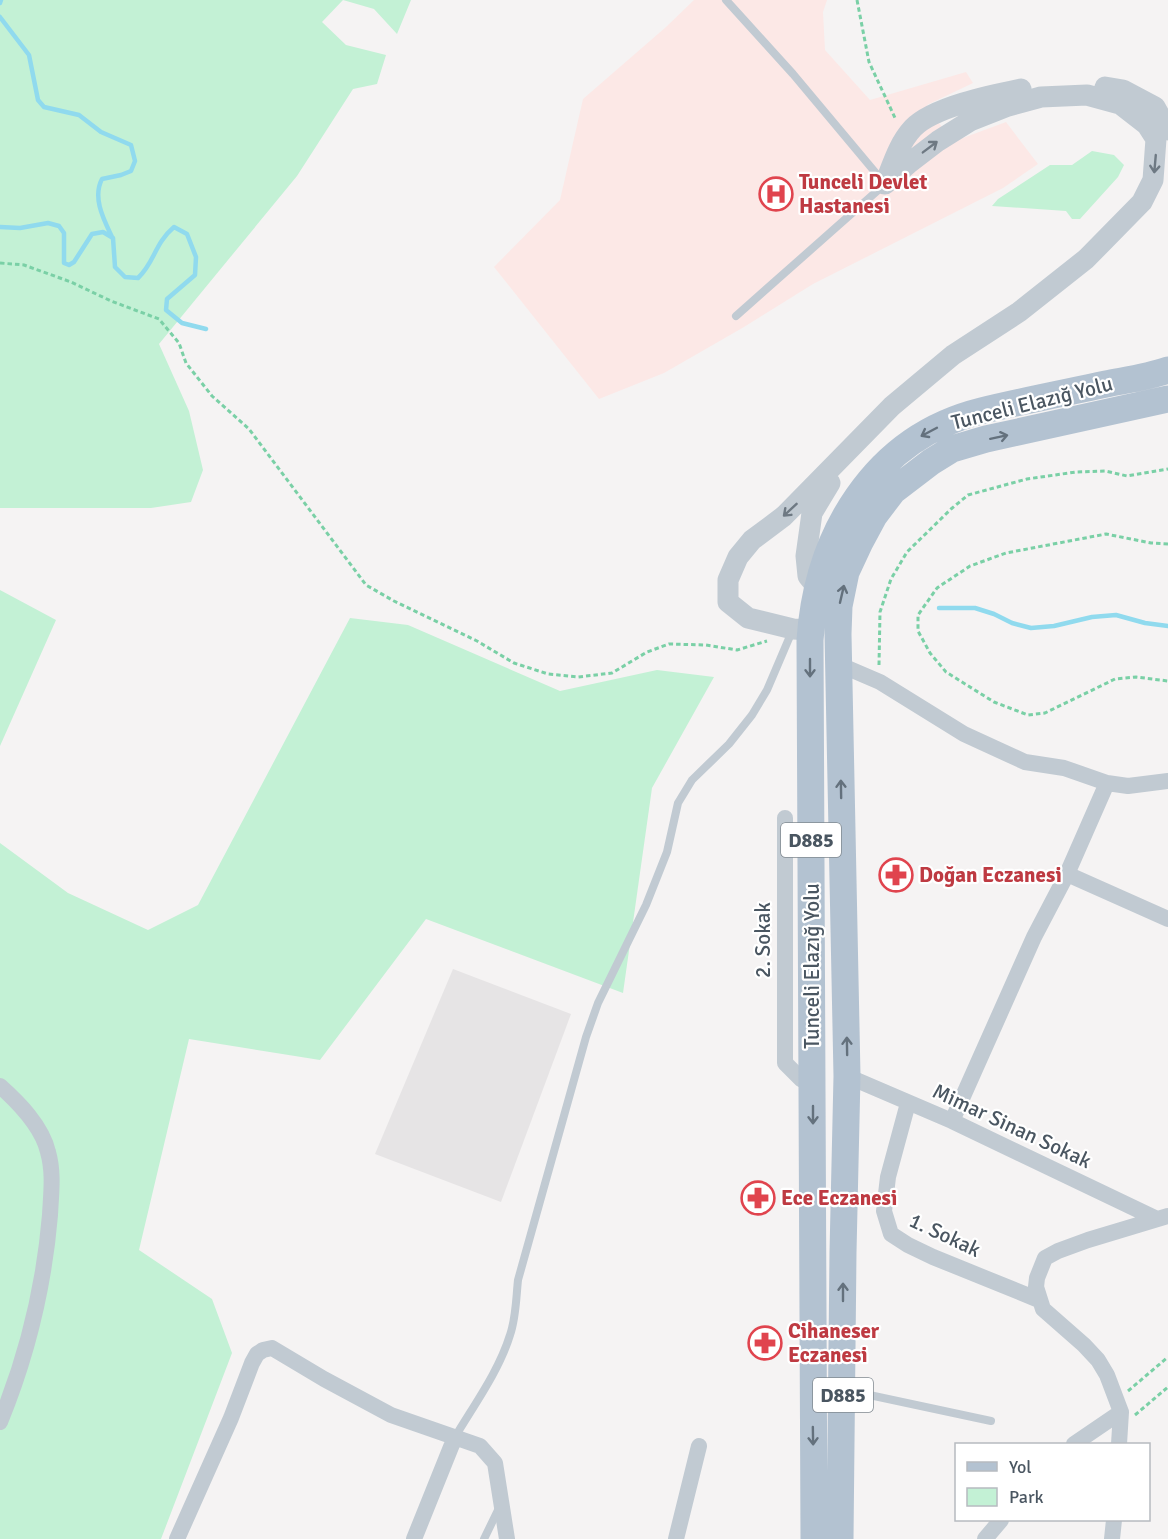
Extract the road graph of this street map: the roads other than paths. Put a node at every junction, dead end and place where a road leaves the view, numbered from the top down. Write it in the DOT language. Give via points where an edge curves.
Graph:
graph roads {
  1 [pos="726,0"];
  2 [pos="1168,130"];
  3 [pos="1168,182"];
  4 [pos="885,184"];
  5 [pos="736,316"];
  6 [pos="1168,370"];
  7 [pos="1168,399"];
  8 [pos="817,587"];
  9 [pos="802,629"];
  10 [pos="838,664"];
  11 [pos="1168,781"];
  12 [pos="1107,783"];
  13 [pos="785,818"];
  14 [pos="1067,874"];
  15 [pos="1168,919"];
  16 [pos="847,1076"];
  17 [pos="0,1086"];
  18 [pos="813,1086"];
  19 [pos="908,1102"];
  20 [pos="952,1121"];
  21 [pos="1162,1218"];
  22 [pos="1039,1300"];
  23 [pos="843,1389"];
  24 [pos="991,1421"];
  25 [pos="1119,1421"];
  26 [pos="0,1422"];
  27 [pos="455,1437"];
  28 [pos="1076,1443"];
  29 [pos="699,1446"];
  30 [pos="502,1503"];
  31 [pos="1000,1521"];
  32 [pos="1114,1521"];
  33 [pos="177,1539"];
  34 [pos="414,1539"];
  35 [pos="484,1539"];
  36 [pos="507,1539"];
  37 [pos="676,1539"];
  38 [pos="814,1539"];
  39 [pos="840,1539"];
  40 [pos="985,1539"];
  41 [pos="1112,1539"];
  1 -- 4 [label="lane"];
  2 -- 4 [label="street" via="1155,107 1123,90 1090,83 1044,84 933,113 913,128 896,154"];
  3 -- 8 [label="street" via="1093,266 1025,321 969,357 915,399 828,485 812,513 806,556 808,576"];
  4 -- 5 [label="lane"];
  4 -- 9 [label="street, one-way" via="970,121 1041,97 1087,95 1120,104 1147,125 1156,139 1153,180 1142,202 1086,259 1019,312 952,354 738,557 728,580 728,602 748,618"];
  6 -- 8 [label="main road, Tunceli Elazığ Yolu / D885, one-way" via="978,412 917,438 885,464 854,501 834,537"];
  10 -- 7 [label="main road, Tunceli Elazığ Yolu / D885, one-way" via="839,606 846,572 874,516 893,491 911,476 952,450 986,439"];
  8 -- 9 [label="main road, Tunceli Elazığ Yolu / D885"];
  9 -- 18 [label="main road, Tunceli Elazığ Yolu / D885, one-way"];
  9 -- 27 [label="lane" via="782,657 752,715 692,780 678,803 667,852 586,1037 518,1280 510,1335 498,1364"];
  10 -- 12 [label="street" via="880,682 964,734 1025,762 1064,768"];
  16 -- 10 [label="main road, Tunceli Elazığ Yolu / D885, one-way"];
  11 -- 12 [label="street" via="1128,786"];
  12 -- 14 [label="street"];
  13 -- 18 [label="street, 2. Sokak" via="785,1063"];
  14 -- 15 [label="street"];
  14 -- 20 [label="street" via="1034,937"];
  16 -- 19 [label="street, Mimar Sinan Sokak"];
  23 -- 16 [label="main road, Tunceli Elazığ Yolu / D885, one-way"];
  17 -- 26 [label="street" via="33,1123 48,1149 52,1167 48,1232 34,1321"];
  18 -- 38 [label="main road, Tunceli Elazığ Yolu / D885, one-way"];
  19 -- 20 [label="street, Mimar Sinan Sokak"];
  19 -- 22 [label="street, 1. Sokak" via="888,1177 884,1211 891,1234 933,1257"];
  20 -- 21 [label="street, Mimar Sinan Sokak"];
  21 -- 22 [label="street" via="1088,1240 1045,1258 1037,1278"];
  22 -- 25 [label="street" via="1043,1309 1098,1360"];
  23 -- 24 [label="lane"];
  23 -- 39 [label="main road, Tunceli Elazığ Yolu / D885"];
  25 -- 28 [label="street"];
  27 -- 30 [label="street" via="480,1446 495,1463"];
  27 -- 33 [label="street" via="391,1415 280,1351 263,1350 252,1363"];
  27 -- 34 [label="street"];
  29 -- 37 [label="street"];
  30 -- 35 [label="lane"];
  30 -- 36 [label="street"];
  31 -- 40 [label="street"];
  32 -- 41 [label="street"];
}
